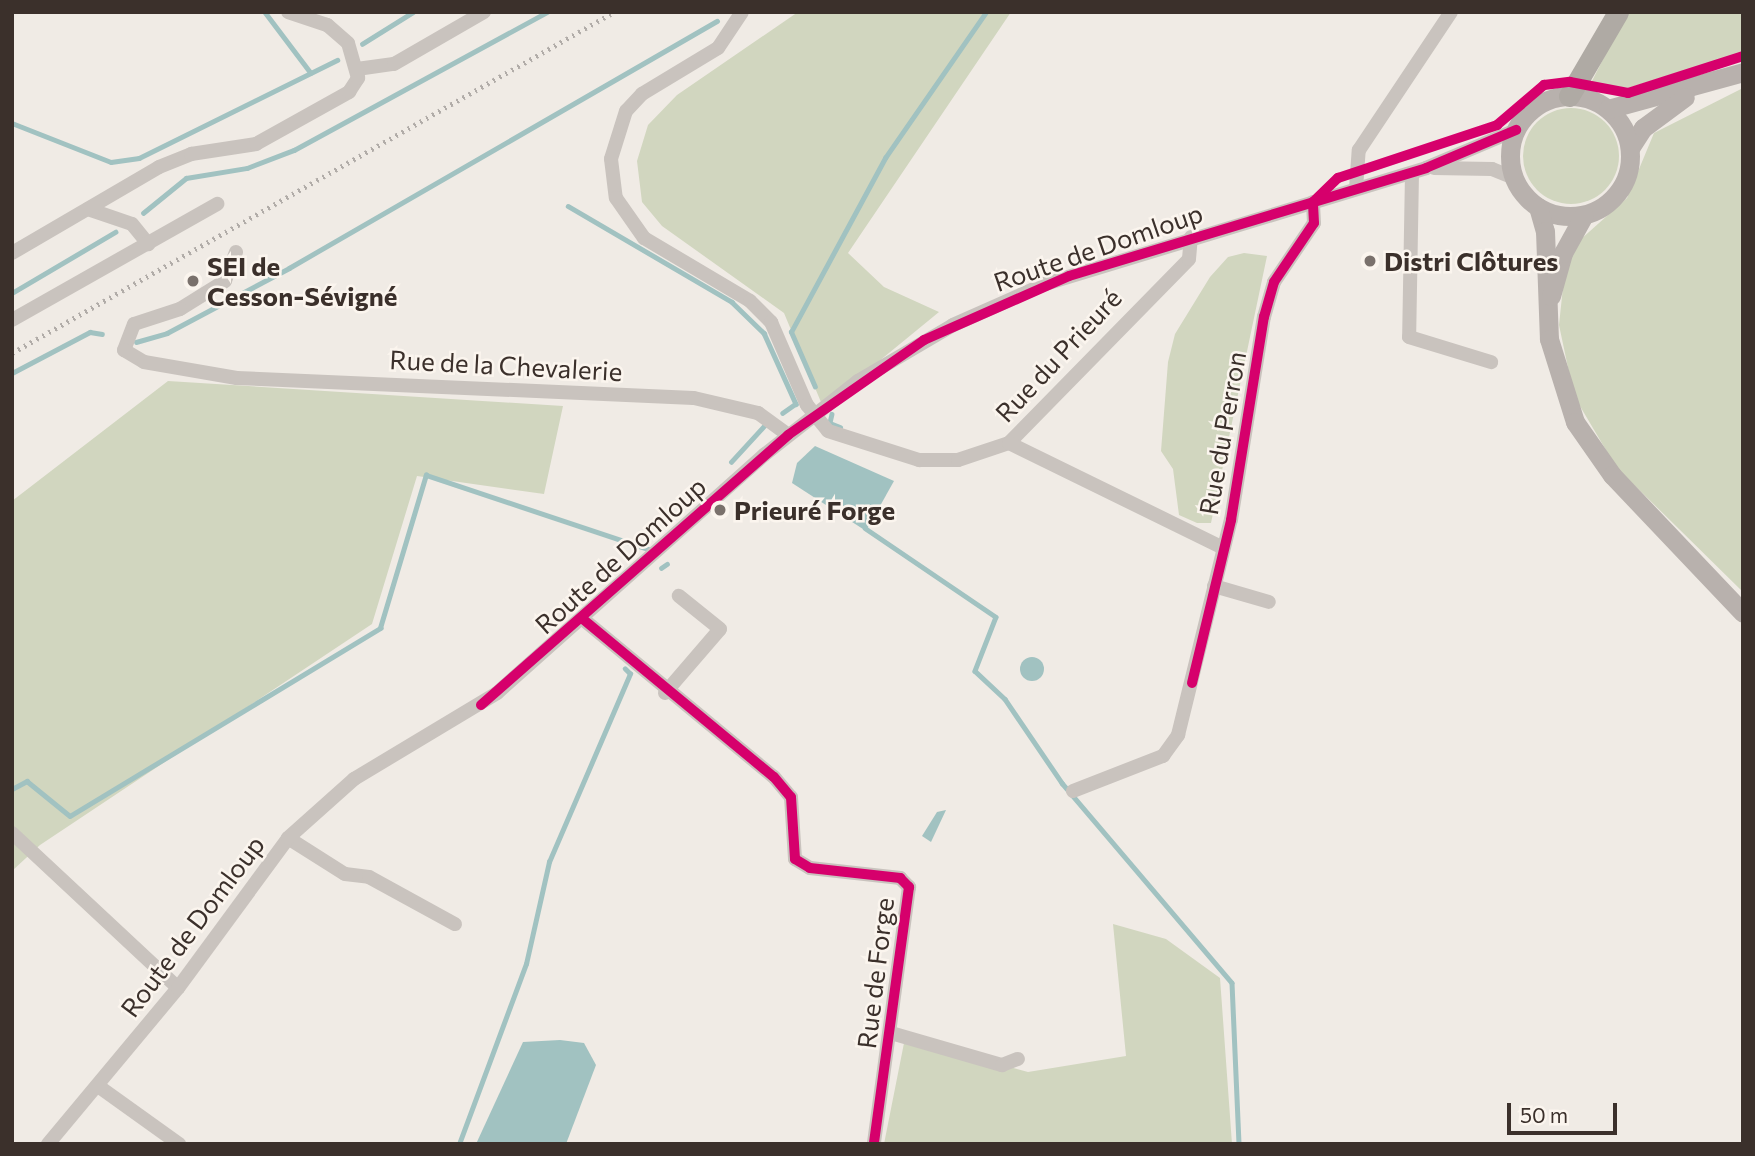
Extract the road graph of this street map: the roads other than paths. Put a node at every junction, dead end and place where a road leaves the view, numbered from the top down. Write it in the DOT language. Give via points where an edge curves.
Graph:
graph roads {
  1 [pos="288,12"];
  2 [pos="484,12"];
  3 [pos="742,12"];
  4 [pos="1451,12"];
  5 [pos="1618,12"];
  6 [pos="357,69"];
  7 [pos="1743,72"];
  8 [pos="1696,89"];
  9 [pos="1569,96"];
  10 [pos="1608,109"];
  11 [pos="1516,130"];
  12 [pos="1630,148"];
  13 [pos="1419,170"];
  14 [pos="1514,178"];
  15 [pos="1356,189"];
  16 [pos="1313,202"];
  17 [pos="217,204"];
  18 [pos="1538,207"];
  19 [pos="88,209"];
  20 [pos="1584,215"];
  21 [pos="1191,237"];
  22 [pos="148,244"];
  23 [pos="236,251"];
  24 [pos="12,253"];
  25 [pos="12,320"];
  26 [pos="1546,324"];
  27 [pos="1491,362"];
  28 [pos="813,415"];
  29 [pos="788,435"];
  30 [pos="1009,443"];
  31 [pos="1223,548"];
  32 [pos="1214,586"];
  33 [pos="679,596"];
  34 [pos="1269,602"];
  35 [pos="1743,612"];
  36 [pos="584,620"];
  37 [pos="665,693"];
  38 [pos="1073,791"];
  39 [pos="12,833"];
  40 [pos="288,838"];
  41 [pos="455,925"];
  42 [pos="178,988"];
  43 [pos="891,1033"];
  44 [pos="1018,1059"];
  45 [pos="99,1086"];
  46 [pos="48,1144"];
  47 [pos="179,1144"];
  48 [pos="874,1144"];
  1 -- 6 [label="street" via="340,33"];
  2 -- 6 [label="street" via="394,64"];
  3 -- 28 [label="street" via="718,48 642,94 626,111 615,135 613,181 616,198 644,238 750,301 771,321"];
  4 -- 15 [label="street" via="1359,149"];
  5 -- 9 [label="highway"];
  6 -- 19 [label="street" via="349,92 288,130 256,144 191,154"];
  7 -- 8 [label="main road"];
  8 -- 10 [label="main road"];
  8 -- 12 [label="main road" via="1652,121"];
  9 -- 10 [label="main road"];
  9 -- 11 [label="main road" via="1542,103"];
  10 -- 12 [label="main road"];
  11 -- 13 [label="street, Route de Domloup"];
  11 -- 14 [label="main road"];
  12 -- 20 [label="main road" via="1622,186"];
  13 -- 14 [label="street, Route de Domloup" via="1475,167"];
  13 -- 15 [label="street, Route de Domloup"];
  13 -- 27 [label="street" via="1409,337"];
  14 -- 18 [label="main road"];
  15 -- 16 [label="street, Route de Domloup"];
  16 -- 21 [label="street, Route de Domloup"];
  16 -- 31 [label="street, Rue du Perron" via="1314,223 1280,270 1264,317"];
  17 -- 22 [label="street"];
  18 -- 20 [label="main road"];
  18 -- 26 [label="main road" via="1545,231"];
  19 -- 22 [label="street" via="132,224"];
  19 -- 24 [label="street"];
  20 -- 26 [label="main road" via="1558,266"];
  21 -- 28 [label="street, Route de Domloup" via="994,305 898,356"];
  21 -- 30 [label="street, Rue du Prieuré" via="1188,260"];
  22 -- 25 [label="street"];
  23 -- 29 [label="street, Rue de la Chevalerie" via="225,281 180,309 134,324 122,342 144,362 213,374 694,398 758,413"];
  26 -- 35 [label="main road" via="1561,390 1591,450"];
  28 -- 29 [label="street, Route de Domloup"];
  28 -- 30 [label="street, Rue du Prieuré" via="828,431 919,460 958,460"];
  29 -- 36 [label="street, Route de Domloup"];
  30 -- 31 [label="street"];
  31 -- 32 [label="street, Rue du Perron"];
  32 -- 34 [label="street"];
  32 -- 38 [label="street, Rue du Perron" via="1172,748"];
  33 -- 37 [label="street" via="720,629"];
  36 -- 37 [label="street, Rue de Forge"];
  36 -- 40 [label="street, Route de Domloup" via="481,705 354,779"];
  37 -- 43 [label="street, Rue de Forge" via="791,797 795,859 810,868 900,878 909,887"];
  39 -- 42 [label="street"];
  40 -- 41 [label="street" via="345,874 369,877"];
  40 -- 42 [label="street, Route de Domloup"];
  42 -- 45 [label="street, Route de Domloup"];
  43 -- 44 [label="street" via="1002,1065"];
  43 -- 48 [label="street, Rue de Forge"];
  45 -- 46 [label="street, Route de Domloup"];
  45 -- 47 [label="street"];
}
